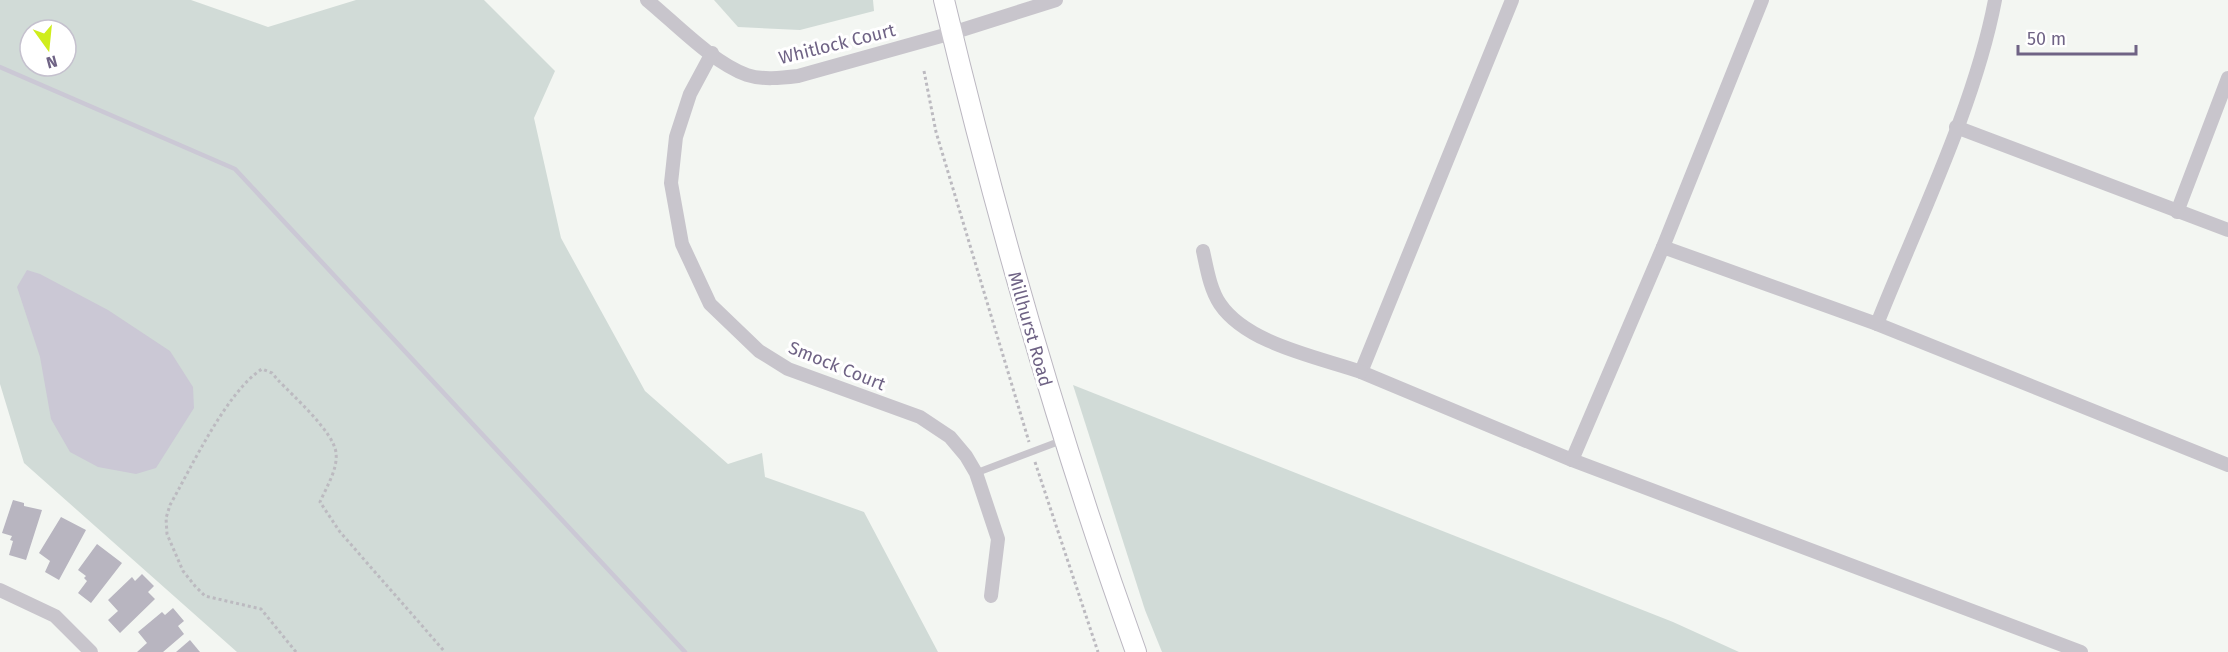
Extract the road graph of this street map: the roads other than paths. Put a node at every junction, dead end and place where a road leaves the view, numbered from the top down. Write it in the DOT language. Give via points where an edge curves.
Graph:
graph roads {
  1 [pos="647,0"];
  2 [pos="944,0"];
  3 [pos="1056,0"];
  4 [pos="1512,0"];
  5 [pos="1762,0"];
  6 [pos="1995,0"];
  7 [pos="952,33"];
  8 [pos="712,53"];
  9 [pos="2228,78"];
  10 [pos="1956,127"];
  11 [pos="2177,212"];
  12 [pos="2228,230"];
  13 [pos="1663,247"];
  14 [pos="1203,251"];
  15 [pos="1877,324"];
  16 [pos="1361,372"];
  17 [pos="1063,440"];
  18 [pos="1572,460"];
  19 [pos="2228,465"];
  20 [pos="976,473"];
  21 [pos="0,590"];
  22 [pos="991,596"];
  23 [pos="92,652"];
  24 [pos="1136,652"];
  25 [pos="2080,652"];
  1 -- 8 [label="street, Whitlock Court"];
  2 -- 7 [label="street, Millhurst Road"];
  3 -- 7 [label="street, Whitlock Court"];
  4 -- 16 [label="street"];
  5 -- 13 [label="street"];
  6 -- 10 [label="street" via="1990,28"];
  7 -- 8 [label="street, Whitlock Court" via="798,76 775,78 749,75"];
  7 -- 17 [label="street, Millhurst Road" via="1000,225"];
  8 -- 20 [label="street, Smock Court" via="686,105 676,137 671,183 682,244 710,304 759,351 788,369 920,417 950,437"];
  9 -- 11 [label="street"];
  10 -- 11 [label="street"];
  10 -- 15 [label="street"];
  11 -- 12 [label="street"];
  13 -- 15 [label="street"];
  13 -- 18 [label="street"];
  14 -- 16 [label="street" via="1210,284 1235,322 1275,343"];
  15 -- 19 [label="street"];
  16 -- 18 [label="street"];
  17 -- 20 [label="lane"];
  17 -- 24 [label="street, Millhurst Road"];
  18 -- 25 [label="street"];
  20 -- 22 [label="street, Smock Court" via="998,539"];
  21 -- 23 [label="street" via="55,616"];
}
